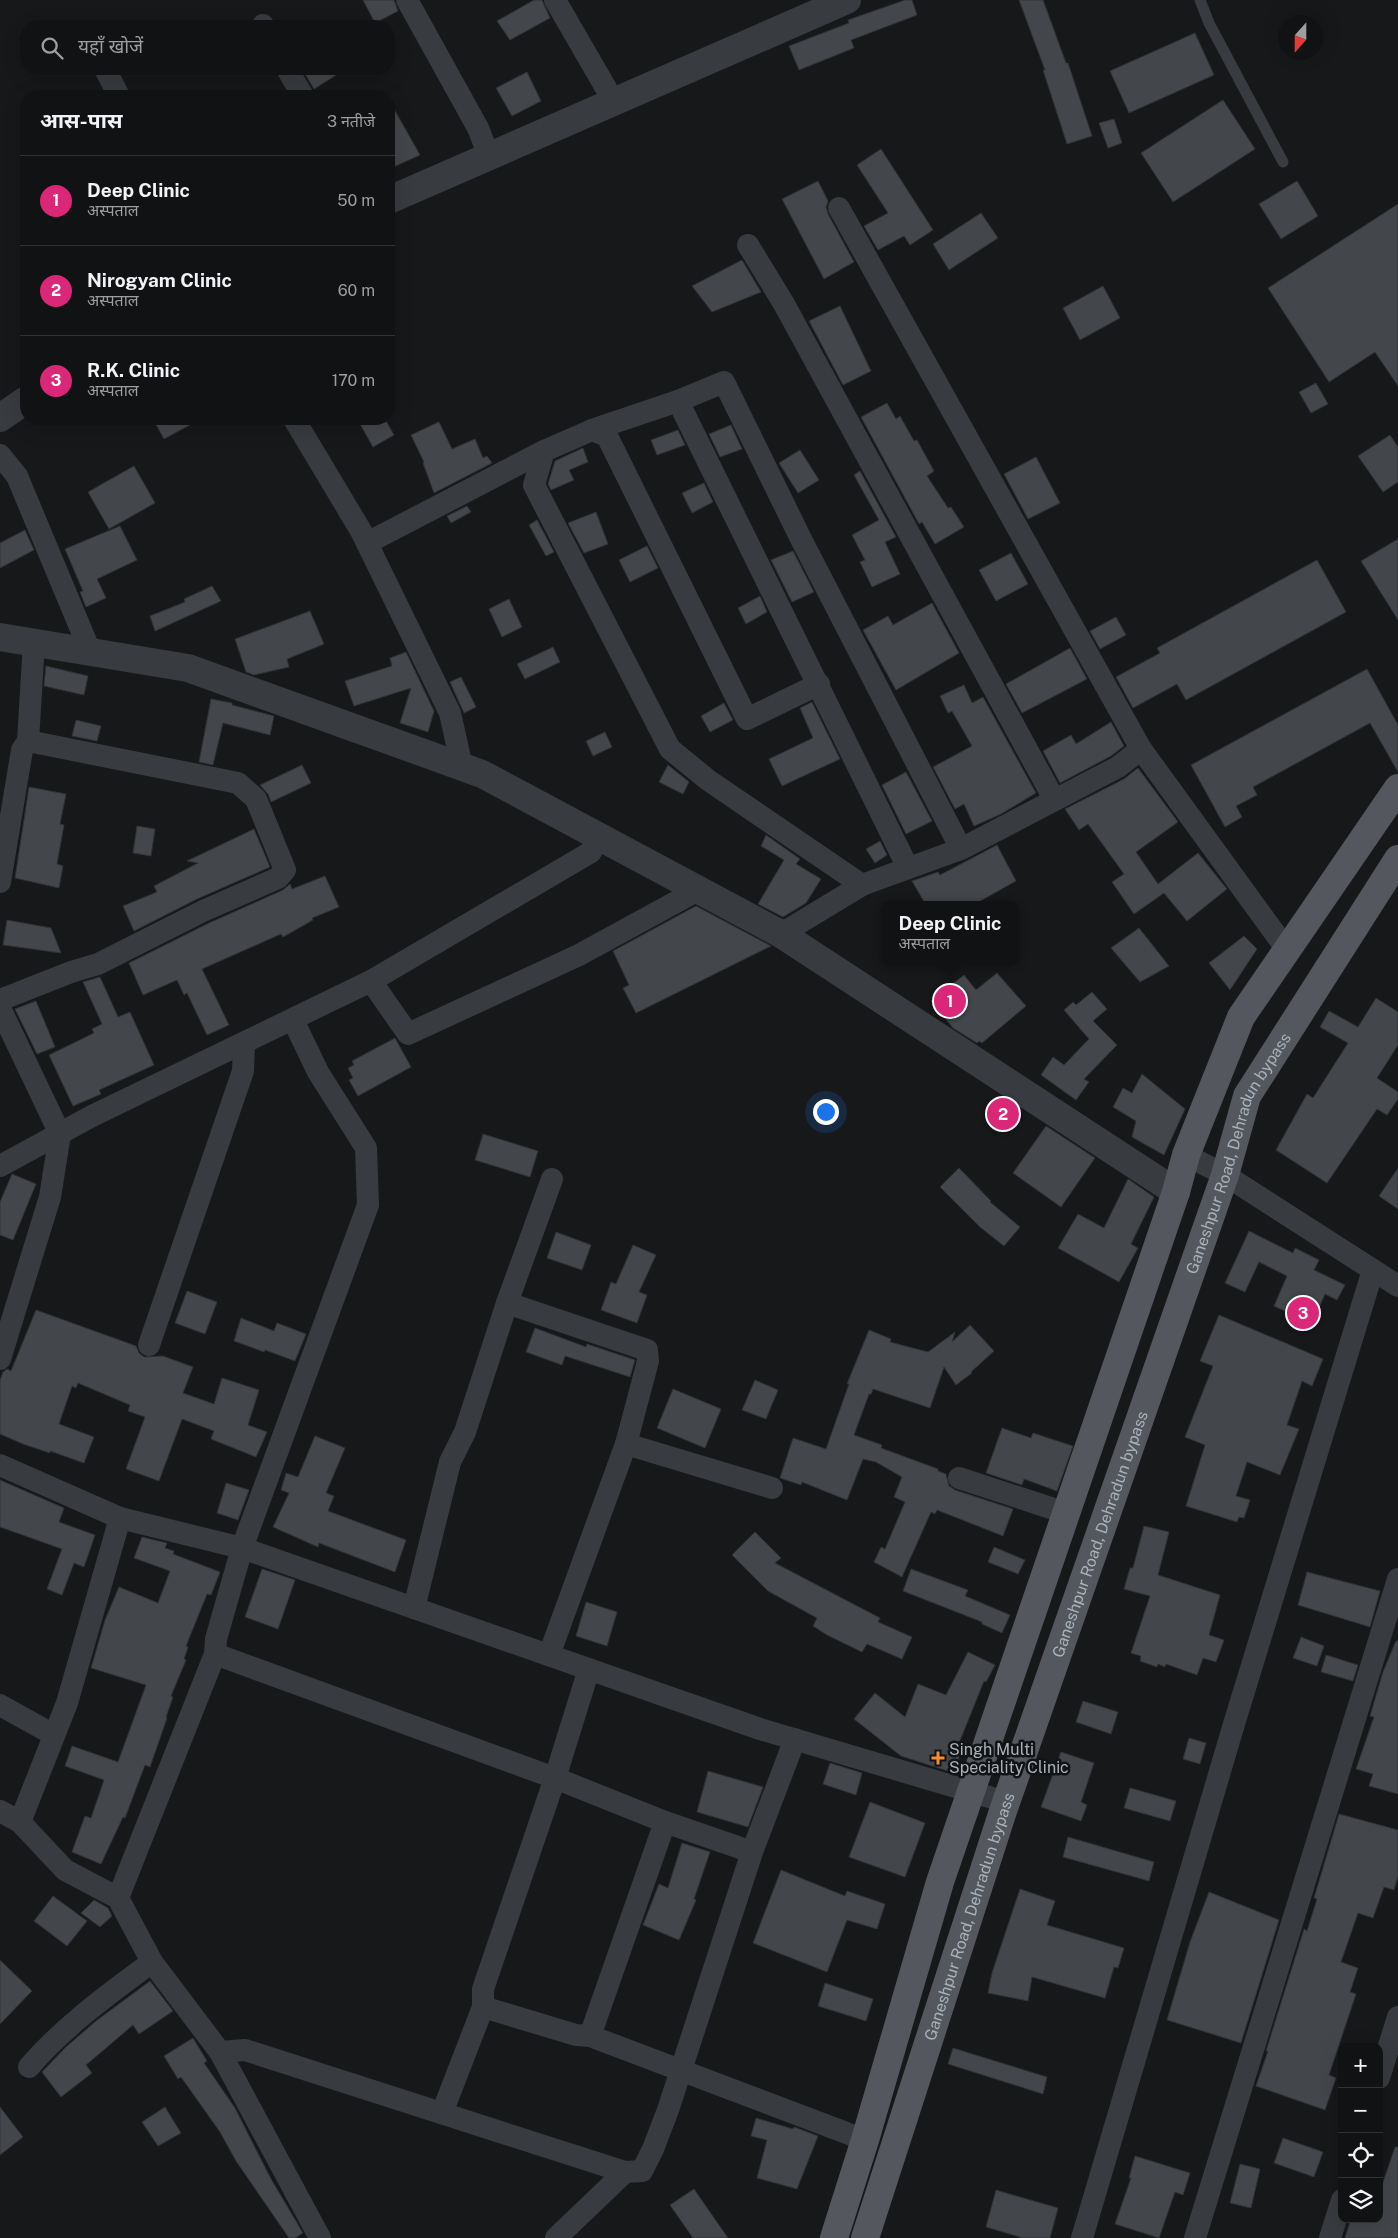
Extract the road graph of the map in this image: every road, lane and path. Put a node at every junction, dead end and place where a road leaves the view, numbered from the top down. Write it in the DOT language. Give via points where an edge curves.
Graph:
graph roads {
  1 [pos="407,0"];
  2 [pos="555,0"];
  3 [pos="846,0"];
  4 [pos="1200,0"];
  5 [pos="108,75"];
  6 [pos="291,75"];
  7 [pos="116,90"];
  8 [pos="299,90"];
  9 [pos="614,102"];
  10 [pos="489,156"];
  11 [pos="1283,162"];
  12 [pos="395,197"];
  13 [pos="840,208"];
  14 [pos="748,245"];
  15 [pos="678,401"];
  16 [pos="20,404"];
  17 [pos="0,418"];
  18 [pos="298,425"];
  19 [pos="592,430"];
  20 [pos="544,451"];
  21 [pos="0,455"];
  22 [pos="367,543"];
  23 [pos="0,637"];
  24 [pos="34,642"];
  25 [pos="90,652"];
  26 [pos="819,684"];
  27 [pos="28,741"];
  28 [pos="1141,749"];
  29 [pos="462,767"];
  30 [pos="1398,788"];
  31 [pos="1054,799"];
  32 [pos="597,836"];
  33 [pos="961,849"];
  34 [pos="1398,860"];
  35 [pos="908,868"];
  36 [pos="0,882"];
  37 [pos="862,885"];
  38 [pos="698,890"];
  39 [pos="781,934"];
  40 [pos="1287,950"];
  41 [pos="372,981"];
  42 [pos="0,1000"];
  43 [pos="0,1008"];
  44 [pos="293,1020"];
  45 [pos="244,1043"];
  46 [pos="60,1134"];
  47 [pos="1186,1155"];
  48 [pos="0,1166"];
  49 [pos="1225,1175"];
  50 [pos="552,1179"];
  51 [pos="1176,1192"];
  52 [pos="1373,1270"];
  53 [pos="1398,1286"];
  54 [pos="507,1303"];
  55 [pos="149,1345"];
  56 [pos="0,1359"];
  57 [pos="626,1444"];
  58 [pos="0,1465"];
  59 [pos="959,1478"];
  60 [pos="772,1488"];
  61 [pos="1066,1513"];
  62 [pos="120,1518"];
  63 [pos="242,1548"];
  64 [pos="1398,1579"];
  65 [pos="414,1608"];
  66 [pos="215,1654"];
  67 [pos="549,1655"];
  68 [pos="589,1669"];
  69 [pos="0,1705"];
  70 [pos="54,1735"];
  71 [pos="795,1739"];
  72 [pos="555,1778"];
  73 [pos="972,1790"];
  74 [pos="1006,1802"];
  75 [pos="0,1811"];
  76 [pos="20,1822"];
  77 [pos="665,1822"];
  78 [pos="752,1852"];
  79 [pos="118,1898"];
  80 [pos="152,1962"];
  81 [pos="483,2007"];
  82 [pos="1398,2017"];
  83 [pos="590,2036"];
  84 [pos="220,2052"];
  85 [pos="1383,2065"];
  86 [pos="29,2067"];
  87 [pos="682,2071"];
  88 [pos="442,2113"];
  89 [pos="865,2140"];
  90 [pos="625,2172"];
  91 [pos="1338,2213"];
  92 [pos="320,2238"];
  93 [pos="556,2238"];
  94 [pos="834,2238"];
  95 [pos="865,2238"];
  96 [pos="1082,2238"];
  97 [pos="1195,2238"];
  98 [pos="1330,2238"];
  1 -- 10 [label="street" via="478,128"];
  2 -- 9 [label="street"];
  3 -- 9 [label="street"];
  4 -- 11 [label="lane" via="1209,24"];
  5 -- 7 [label="street"];
  6 -- 8 [label="street"];
  9 -- 10 [label="street"];
  10 -- 12 [label="street"];
  13 -- 28 [label="street"];
  14 -- 31 [label="street" via="784,304"];
  15 -- 19 [label="street"];
  15 -- 26 [label="street"];
  15 -- 33 [label="street" via="724,382 801,540"];
  16 -- 17 [label="street"];
  18 -- 22 [label="street"];
  19 -- 20 [label="street"];
  19 -- 26 [label="street" via="607,436 747,719"];
  20 -- 22 [label="street"];
  20 -- 37 [label="street" via="534,485 670,749 708,780"];
  21 -- 25 [label="street" via="20,485"];
  22 -- 29 [label="street" via="450,713"];
  23 -- 24 [label="street"];
  24 -- 25 [label="street"];
  24 -- 27 [label="street"];
  25 -- 29 [label="street" via="188,668"];
  26 -- 35 [label="street"];
  27 -- 36 [label="street" via="22,750"];
  27 -- 42 [label="street" via="238,783 256,799 284,870 278,878 203,911 98,964"];
  28 -- 31 [label="street" via="1118,766"];
  28 -- 40 [label="street"];
  29 -- 32 [label="street" via="482,774"];
  30 -- 40 [label="main road"];
  31 -- 33 [label="street"];
  32 -- 38 [label="street"];
  32 -- 41 [label="street" via="591,852"];
  33 -- 35 [label="street"];
  34 -- 49 [label="main road, Ganeshpur Road, Dehradun bypass" via="1247,1096"];
  35 -- 37 [label="street"];
  37 -- 39 [label="street"];
  38 -- 39 [label="street"];
  38 -- 41 [label="street" via="579,955 408,1034"];
  39 -- 51 [label="street"];
  40 -- 47 [label="main road" via="1241,1017"];
  41 -- 44 [label="street"];
  43 -- 46 [label="street"];
  44 -- 45 [label="street"];
  44 -- 63 [label="street" via="318,1072 366,1148 368,1205"];
  45 -- 46 [label="street"];
  45 -- 55 [label="street" via="244,1071"];
  46 -- 48 [label="street"];
  46 -- 56 [label="street" via="50,1197"];
  47 -- 49 [label="street"];
  47 -- 51 [label="main road"];
  49 -- 52 [label="street"];
  49 -- 74 [label="main road, Ganeshpur Road, Dehradun bypass"];
  50 -- 54 [label="street"];
  51 -- 61 [label="main road"];
  52 -- 53 [label="street"];
  52 -- 96 [label="street"];
  54 -- 57 [label="street" via="647,1350 648,1361"];
  54 -- 65 [label="street" via="465,1432 450,1462"];
  57 -- 60 [label="street"];
  57 -- 67 [label="street"];
  58 -- 62 [label="street"];
  59 -- 61 [label="street"];
  61 -- 73 [label="main road"];
  62 -- 63 [label="street"];
  62 -- 70 [label="street" via="67,1703"];
  63 -- 65 [label="street"];
  63 -- 66 [label="street" via="216,1639"];
  64 -- 97 [label="street"];
  65 -- 67 [label="street"];
  66 -- 72 [label="street"];
  66 -- 79 [label="street"];
  67 -- 68 [label="street"];
  68 -- 71 [label="street"];
  68 -- 72 [label="street"];
  69 -- 70 [label="street"];
  70 -- 76 [label="street"];
  71 -- 73 [label="street"];
  71 -- 78 [label="street"];
  72 -- 77 [label="street"];
  72 -- 81 [label="street" via="483,1989"];
  73 -- 74 [label="street"];
  73 -- 89 [label="main road" via="940,1882"];
  74 -- 95 [label="main road, Ganeshpur Road, Dehradun bypass"];
  75 -- 76 [label="street"];
  76 -- 79 [label="street" via="65,1870"];
  77 -- 78 [label="street"];
  77 -- 83 [label="street"];
  78 -- 87 [label="street"];
  79 -- 80 [label="street"];
  80 -- 84 [label="street"];
  80 -- 86 [label="street" via="100,2001"];
  81 -- 83 [label="street" via="576,2036"];
  81 -- 88 [label="street"];
  82 -- 85 [label="street"];
  83 -- 87 [label="street"];
  84 -- 88 [label="street" via="245,2050"];
  84 -- 92 [label="street"];
  87 -- 89 [label="street"];
  87 -- 90 [label="street" via="642,2171"];
  88 -- 90 [label="street"];
  89 -- 94 [label="main road"];
  90 -- 93 [label="street"];
  91 -- 98 [label="street"];
}
